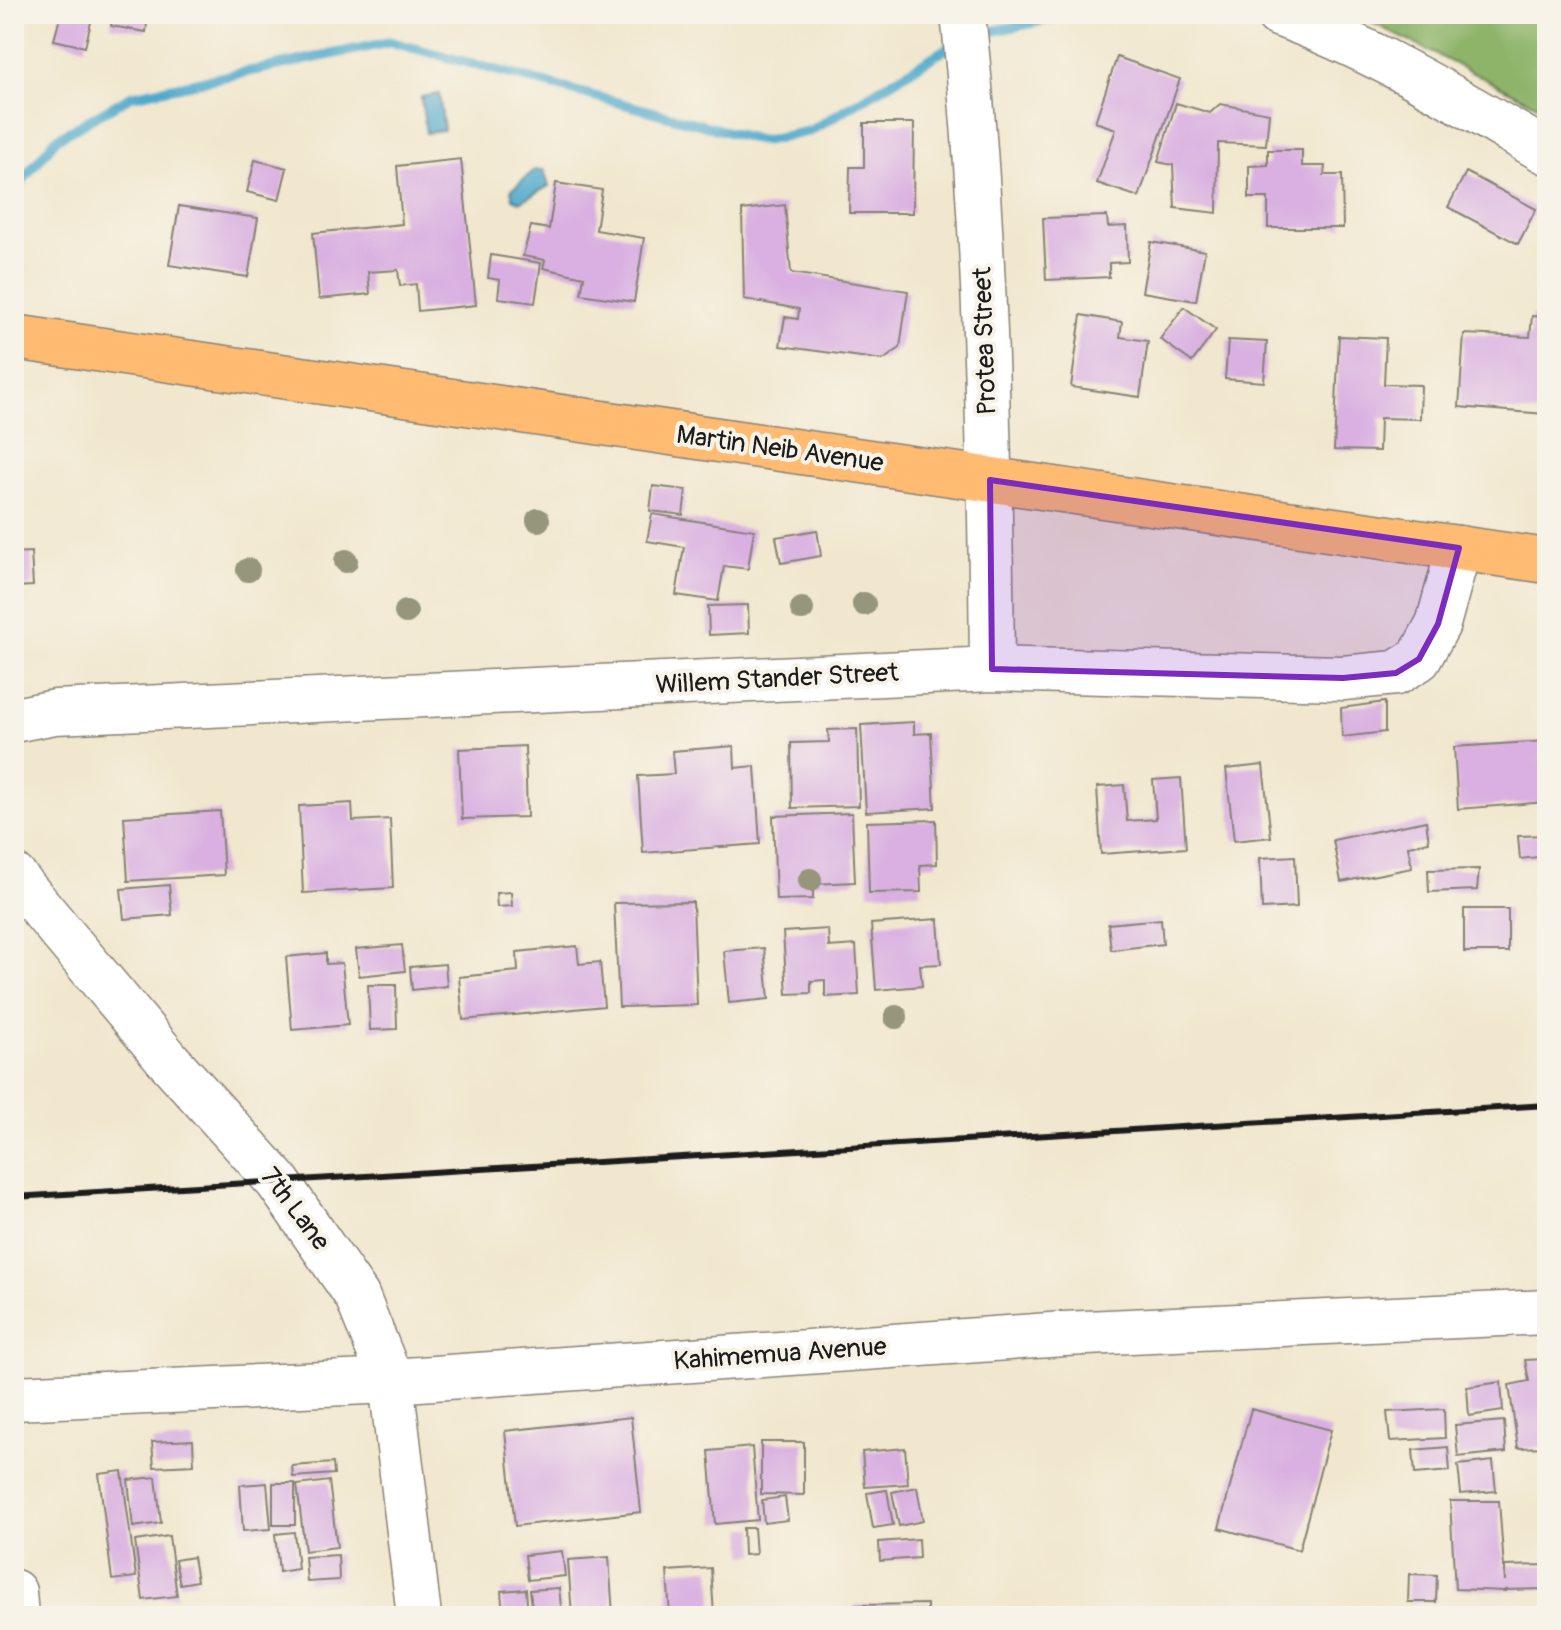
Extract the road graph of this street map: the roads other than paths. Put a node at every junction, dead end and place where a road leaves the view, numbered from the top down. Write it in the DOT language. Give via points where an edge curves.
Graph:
graph roads {
  1 [pos="963,14"];
  2 [pos="1278,14"];
  3 [pos="1547,152"];
  4 [pos="14,337"];
  5 [pos="990,480"];
  6 [pos="1459,548"];
  7 [pos="1547,561"];
  8 [pos="992,669"];
  9 [pos="14,720"];
  10 [pos="14,876"];
  11 [pos="1547,1312"];
  12 [pos="391,1381"];
  13 [pos="14,1398"];
  14 [pos="14,1592"];
  15 [pos="16,1616"];
  16 [pos="419,1616"];
  1 -- 5 [label="street, Protea Street" via="977,160"];
  2 -- 3 [label="street" via="1428,84"];
  4 -- 5 [label="main road, Martin Neib Avenue"];
  5 -- 6 [label="main road, Martin Neib Avenue"];
  5 -- 8 [label="street, Protea Street"];
  6 -- 7 [label="main road, Martin Neib Avenue"];
  6 -- 8 [label="street, Willem Stander Street" via="1438,624 1419,659 1396,673 1343,678"];
  8 -- 9 [label="street, Willem Stander Street" via="55,712"];
  10 -- 12 [label="street, 7th Lane" via="278,1182 357,1296"];
  11 -- 12 [label="street, Kahimemua Avenue" via="1064,1334"];
  12 -- 13 [label="street, Kahimemua Avenue"];
  12 -- 16 [label="street, 7th Lane"];
  14 -- 15 [label="street"];
}
